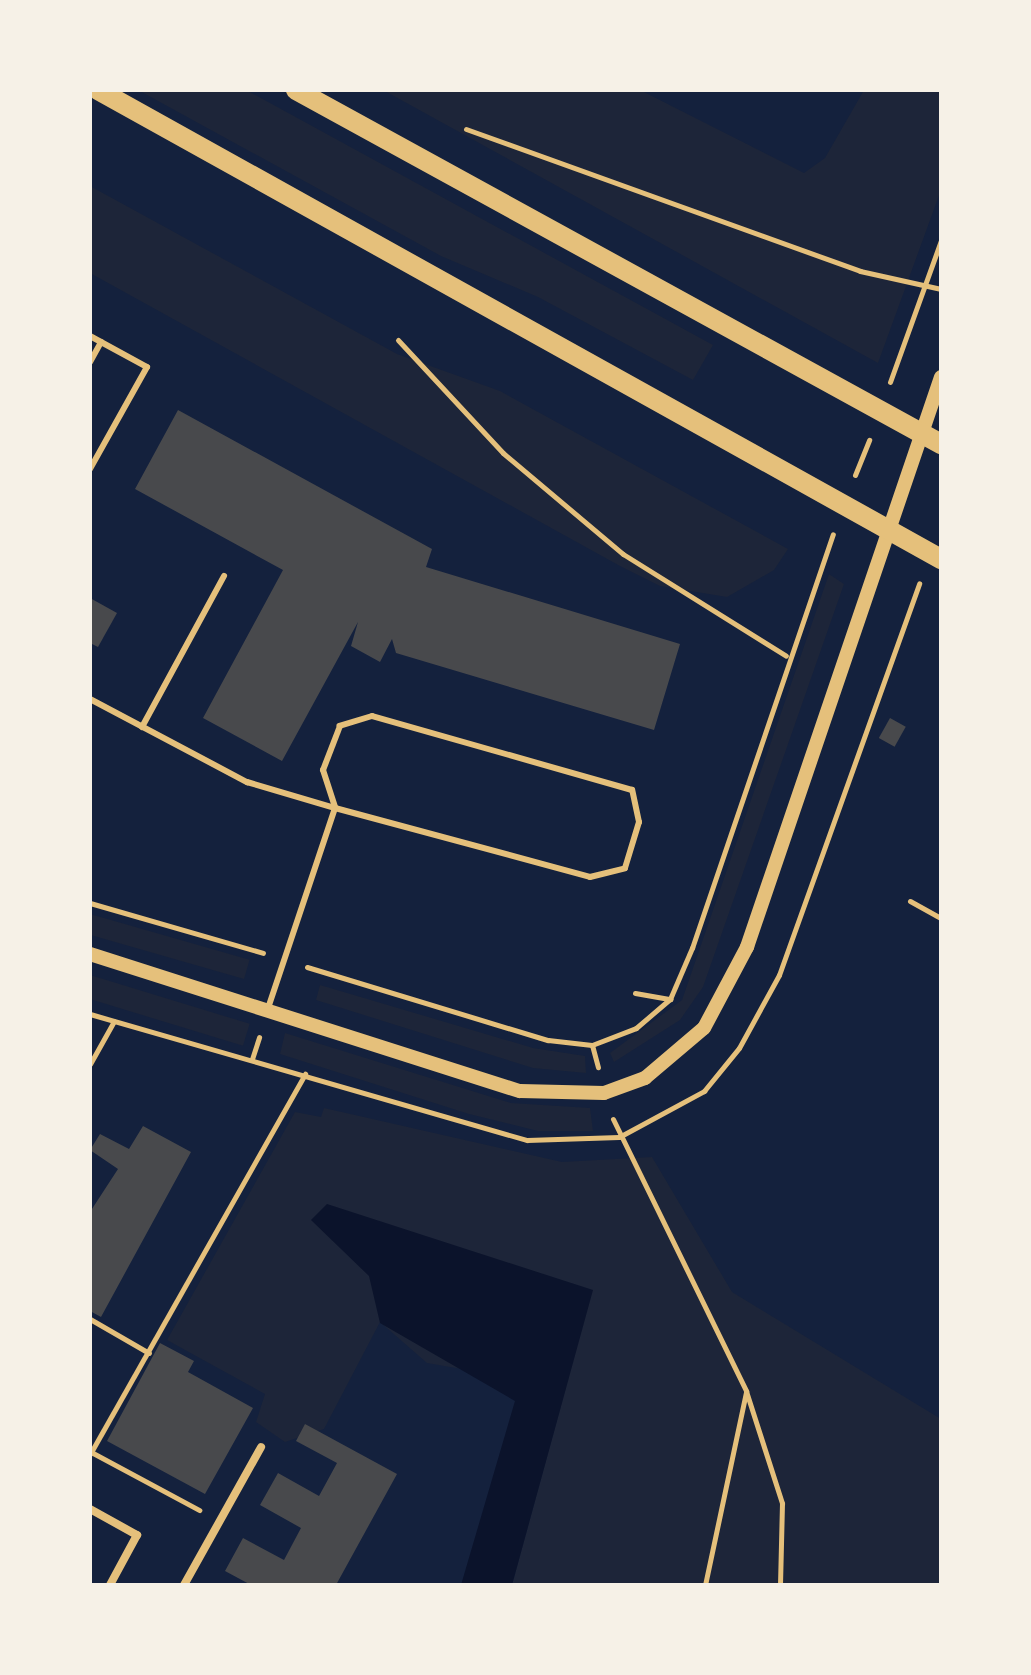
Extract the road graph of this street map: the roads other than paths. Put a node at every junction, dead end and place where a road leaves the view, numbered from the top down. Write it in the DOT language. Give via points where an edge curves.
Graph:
graph roads {
  1 [pos="98,90"];
  2 [pos="296,90"];
  3 [pos="90,336"];
  4 [pos="101,342"];
  5 [pos="90,362"];
  6 [pos="941,377"];
  7 [pos="941,444"];
  8 [pos="90,469"];
  9 [pos="941,559"];
  10 [pos="224,576"];
  11 [pos="90,699"];
  12 [pos="142,727"];
  13 [pos="335,808"];
  14 [pos="90,954"];
  15 [pos="268,1008"];
  16 [pos="261,1447"];
  17 [pos="90,1509"];
  18 [pos="110,1585"];
  19 [pos="184,1585"];
  1 -- 9 [label="main road"];
  2 -- 7 [label="main road"];
  3 -- 4 [label="lane"];
  4 -- 5 [label="lane"];
  4 -- 8 [label="lane" via="147,367"];
  6 -- 15 [label="street" via="747,947 704,1028 645,1078 604,1093 560,1095 520,1091"];
  10 -- 12 [label="lane"];
  11 -- 12 [label="lane"];
  12 -- 13 [label="lane" via="247,782"];
  13 -- 13 [label="lane" via="590,877 625,868 639,822 632,790 372,716 340,726 323,770"];
  13 -- 15 [label="lane" via="289,961"];
  14 -- 15 [label="street"];
  16 -- 19 [label="street"];
  17 -- 18 [label="street" via="137,1535"];
}
